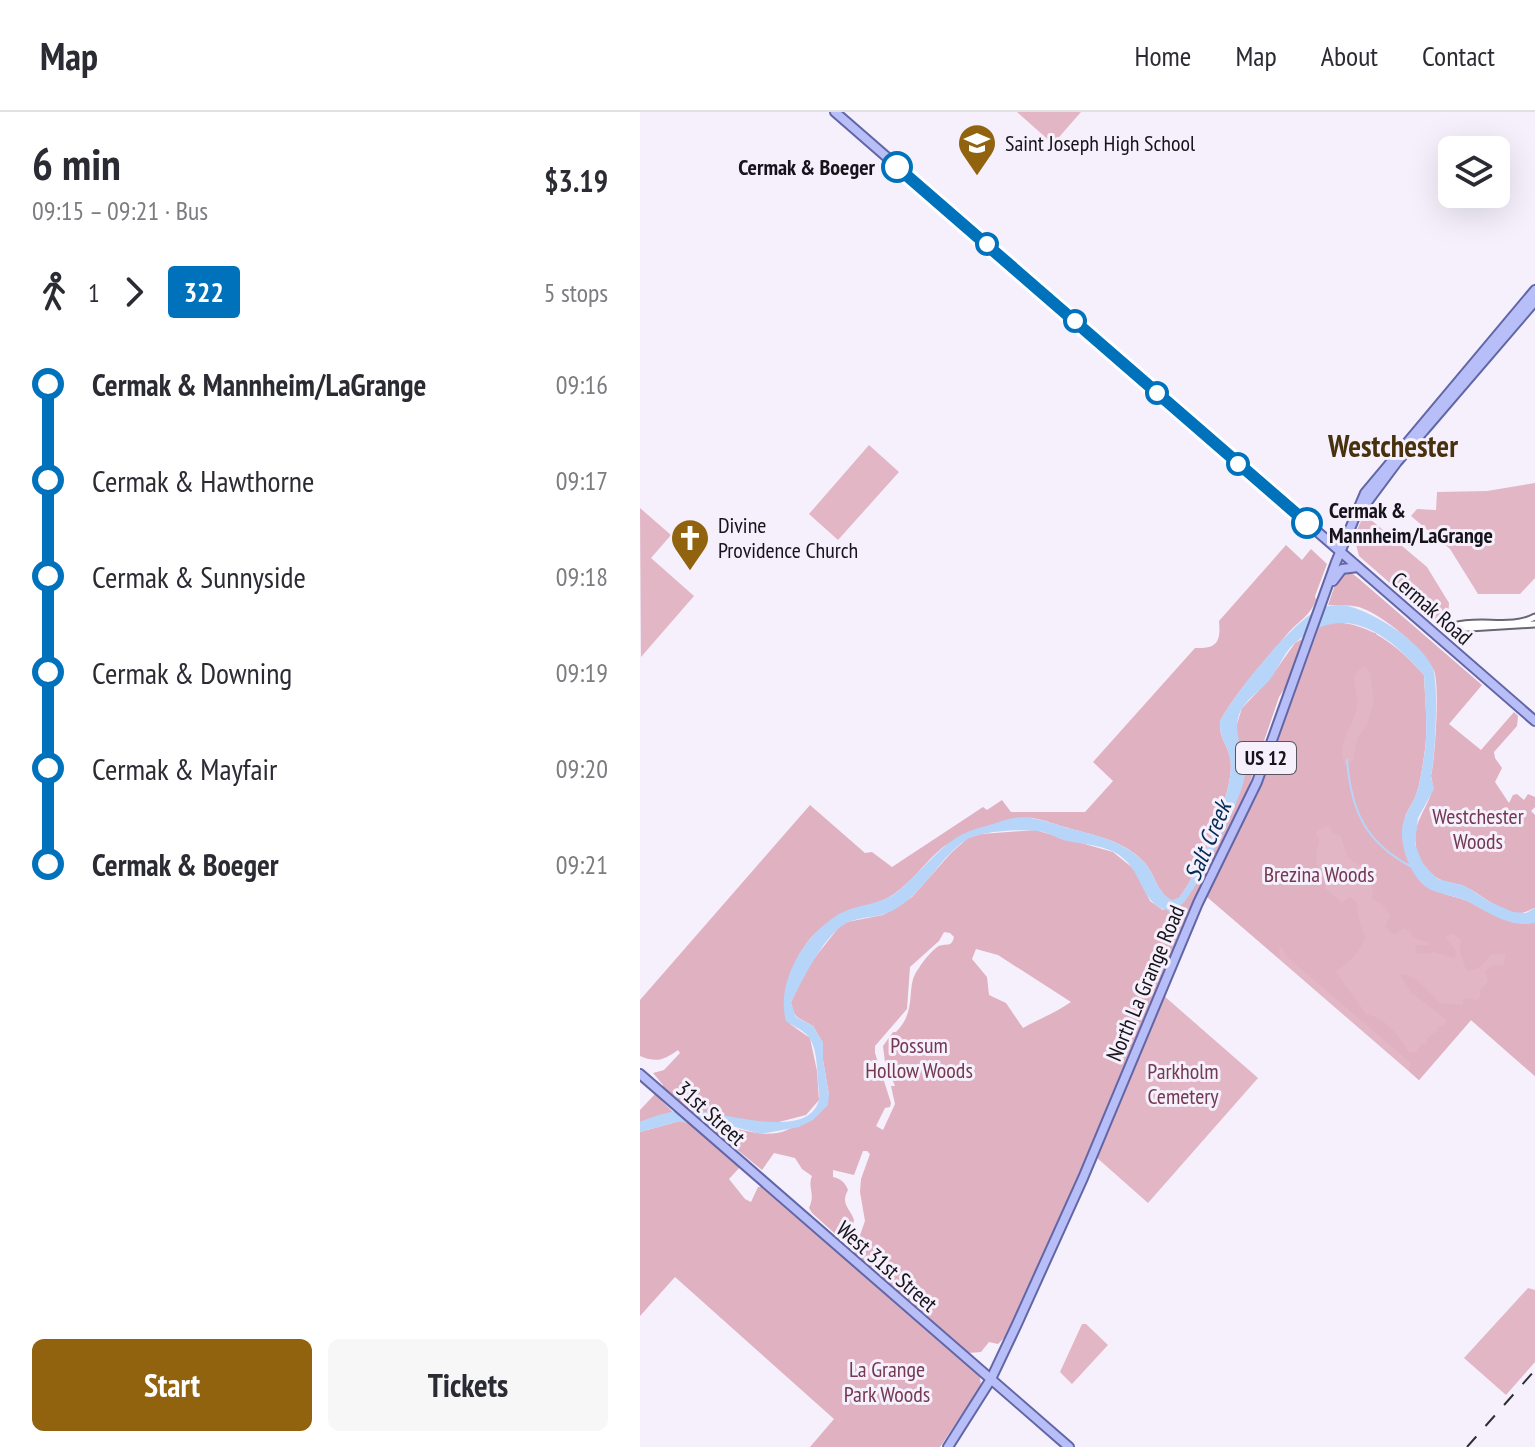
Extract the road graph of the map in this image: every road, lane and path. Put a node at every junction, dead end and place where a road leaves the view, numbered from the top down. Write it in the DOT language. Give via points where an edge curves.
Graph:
graph roads {
  1 [pos="835,112"];
  2 [pos="1535,290"];
  3 [pos="1535,301"];
  4 [pos="1358,512"];
  5 [pos="1340,552"];
  6 [pos="1358,567"];
  7 [pos="1324,595"];
  8 [pos="1535,617"];
  9 [pos="1535,624"];
  10 [pos="1535,721"];
  11 [pos="640,1074"];
  12 [pos="759,1179"];
  13 [pos="991,1379"];
  14 [pos="948,1447"];
  15 [pos="1069,1447"];
  1 -- 5 [label="main road, Cermak Road"];
  2 -- 4 [label="main road, US 12" via="1379,473"];
  3 -- 4 [label="main road, US 12"];
  4 -- 5 [label="main road, US 12"];
  5 -- 6 [label="main road, Cermak Road"];
  5 -- 7 [label="main road, North La Grange Road / US 12"];
  6 -- 7 [label="main road" via="1342,569"];
  6 -- 10 [label="main road, Cermak Road"];
  7 -- 13 [label="main road, North La Grange Road / US 12" via="1257,782 1198,903 1083,1178"];
  8 -- 9 [label="street" via="1454,628"];
  11 -- 12 [label="main road, 31st Street"];
  12 -- 13 [label="main road, West 31st Street"];
  13 -- 14 [label="main road, US 12"];
  13 -- 15 [label="main road, West 31st Street"];
}
